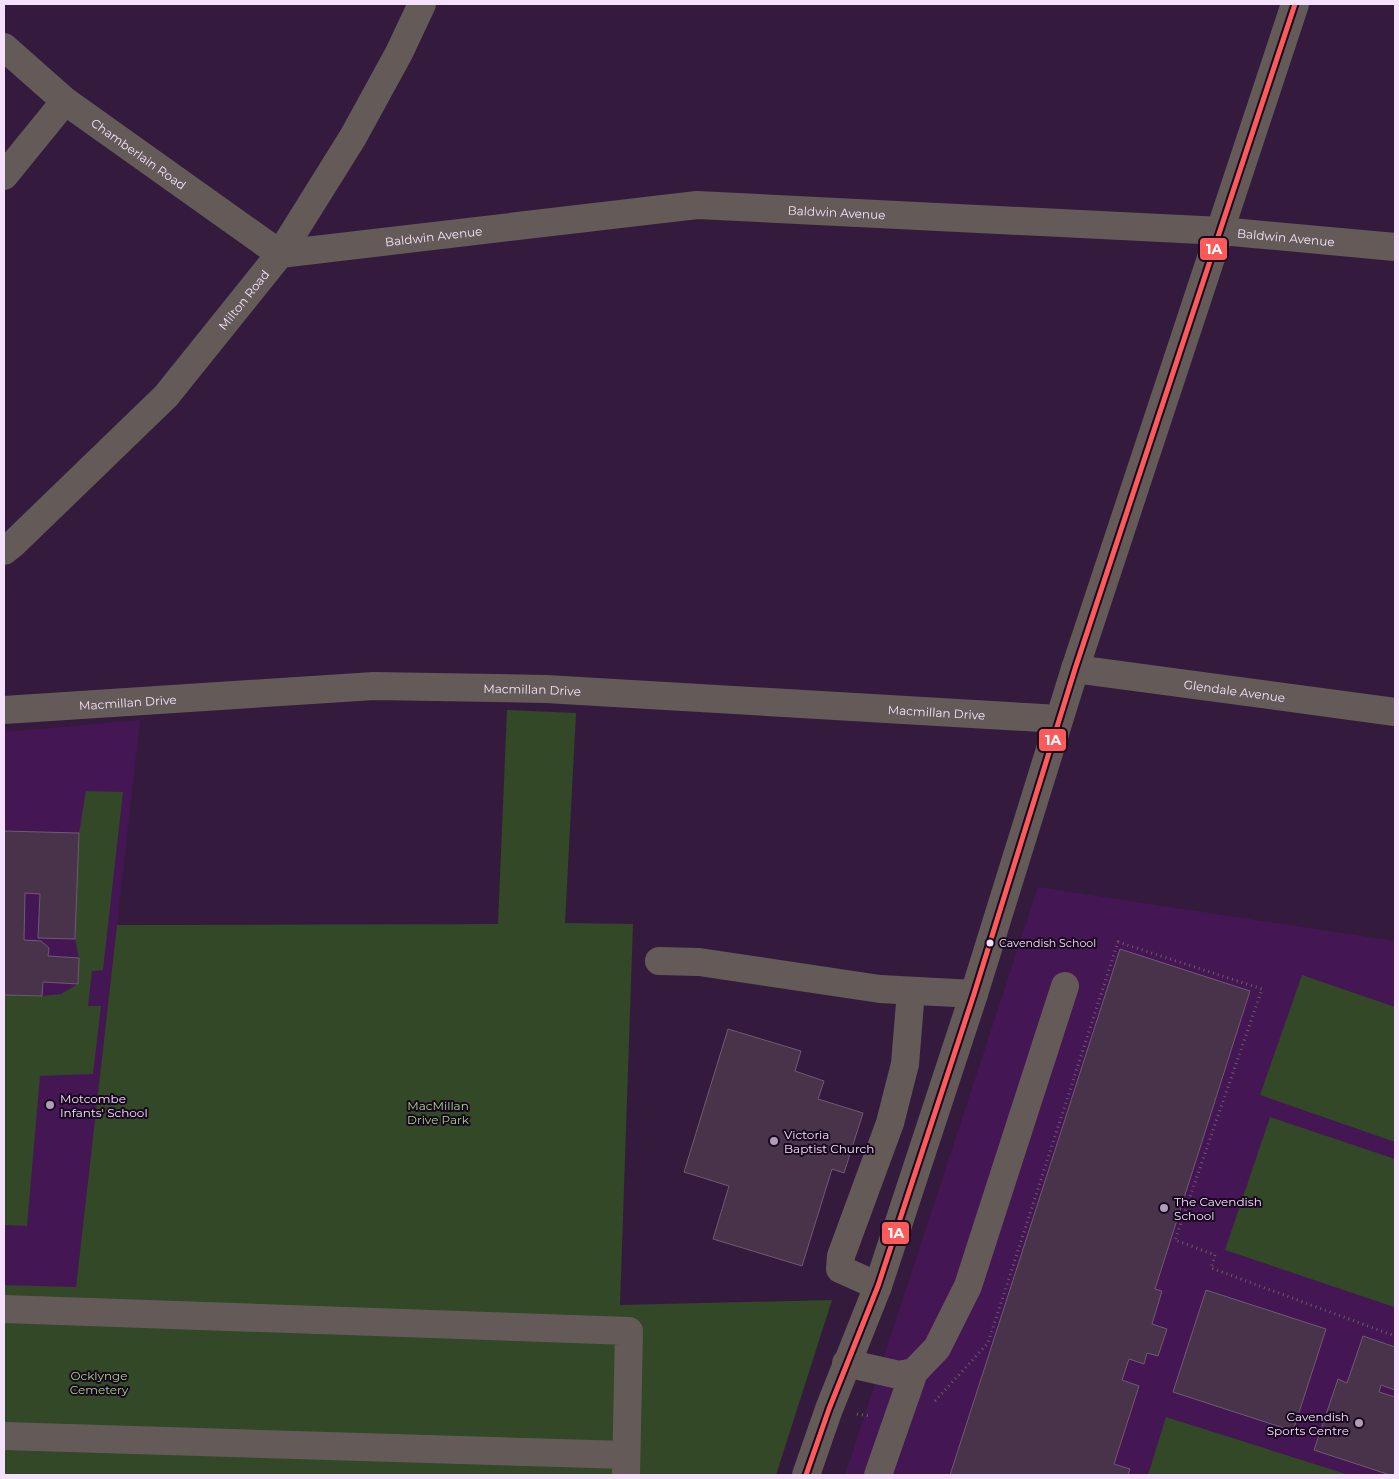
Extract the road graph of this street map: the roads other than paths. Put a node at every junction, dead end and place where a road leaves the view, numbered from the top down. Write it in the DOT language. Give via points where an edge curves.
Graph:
graph roads {
  1 [pos="422,4"];
  2 [pos="1295,4"];
  3 [pos="4,47"];
  4 [pos="65,101"];
  5 [pos="4,176"];
  6 [pos="1221,231"];
  7 [pos="1395,247"];
  8 [pos="280,254"];
  9 [pos="7,544"];
  10 [pos="1075,669"];
  11 [pos="4,710"];
  12 [pos="1395,712"];
  13 [pos="1059,719"];
  14 [pos="659,961"];
  15 [pos="1065,986"];
  16 [pos="910,992"];
  17 [pos="974,994"];
  18 [pos="878,1286"];
  19 [pos="4,1309"];
  20 [pos="846,1363"];
  21 [pos="914,1372"];
  22 [pos="4,1436"];
  23 [pos="626,1465"];
  24 [pos="806,1475"];
  25 [pos="878,1475"];
  1 -- 8 [label="street, Milton Road" via="353,137"];
  2 -- 6 [label="street"];
  3 -- 4 [label="street, Chamberlain Road"];
  4 -- 5 [label="street"];
  4 -- 8 [label="street, Chamberlain Road"];
  6 -- 7 [label="street, Baldwin Avenue"];
  6 -- 8 [label="street, Baldwin Avenue" via="697,205"];
  6 -- 10 [label="street"];
  8 -- 9 [label="street, Milton Road" via="166,396"];
  10 -- 12 [label="street, Glendale Avenue"];
  10 -- 13 [label="street"];
  11 -- 13 [label="street, Macmillan Drive" via="374,686 546,689"];
  13 -- 17 [label="street"];
  14 -- 16 [label="street" via="700,962"];
  15 -- 21 [label="street" via="968,1286 936,1348"];
  16 -- 17 [label="street"];
  16 -- 18 [label="street" via="905,1064 890,1123 840,1269"];
  17 -- 18 [label="street"];
  18 -- 20 [label="street"];
  19 -- 23 [label="street" via="629,1331"];
  20 -- 21 [label="street" via="899,1375"];
  20 -- 24 [label="street"];
  21 -- 25 [label="street"];
  22 -- 23 [label="street"];
}
